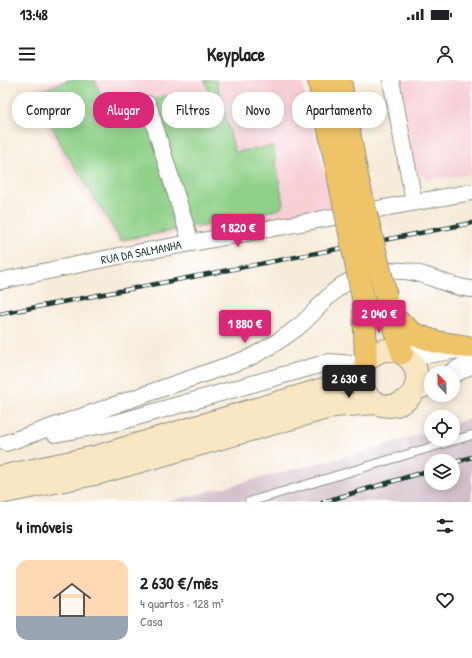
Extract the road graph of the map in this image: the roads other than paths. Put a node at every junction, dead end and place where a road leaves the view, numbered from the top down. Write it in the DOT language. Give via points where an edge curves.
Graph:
graph roads {
  1 [pos="319,80"];
  2 [pos="340,80"];
  3 [pos="391,80"];
  4 [pos="154,124"];
  5 [pos="348,180"];
  6 [pos="472,192"];
  7 [pos="414,202"];
  8 [pos="190,243"];
  9 [pos="0,281"];
  10 [pos="472,289"];
  11 [pos="388,306"];
  12 [pos="471,352"];
  13 [pos="405,355"];
  14 [pos="459,366"];
  15 [pos="364,367"];
  16 [pos="423,387"];
  17 [pos="376,403"];
  18 [pos="472,435"];
  19 [pos="3,443"];
  20 [pos="0,477"];
  21 [pos="0,493"];
  22 [pos="249,502"];
  1 -- 5 [label="highway"];
  2 -- 5 [label="highway"];
  3 -- 7 [label="street"];
  4 -- 8 [label="street"];
  5 -- 11 [label="highway, bridge"];
  5 -- 15 [label="highway, bridge" via="364,303"];
  6 -- 7 [label="street, RUA DA SALMANHA"];
  7 -- 8 [label="street, RUA DA SALMANHA"];
  8 -- 9 [label="street, RUA DA SALMANHA"];
  10 -- 19 [label="street" via="442,283 406,271 372,274 338,288 299,326 275,344 249,358"];
  11 -- 12 [label="highway" via="414,334"];
  11 -- 13 [label="highway"];
  12 -- 13 [label="street"];
  12 -- 14 [label="street"];
  13 -- 15 [label="main road" via="391,350 379,352"];
  13 -- 16 [label="main road" via="413,363 417,372 417,382"];
  15 -- 17 [label="main road" via="361,383 364,391"];
  15 -- 19 [label="street" via="329,362 119,422"];
  15 -- 20 [label="main road" via="327,388 95,457"];
  16 -- 17 [label="main road" via="393,406"];
  17 -- 21 [label="main road" via="334,406 100,473"];
  18 -- 22 [label="lane"];
}
